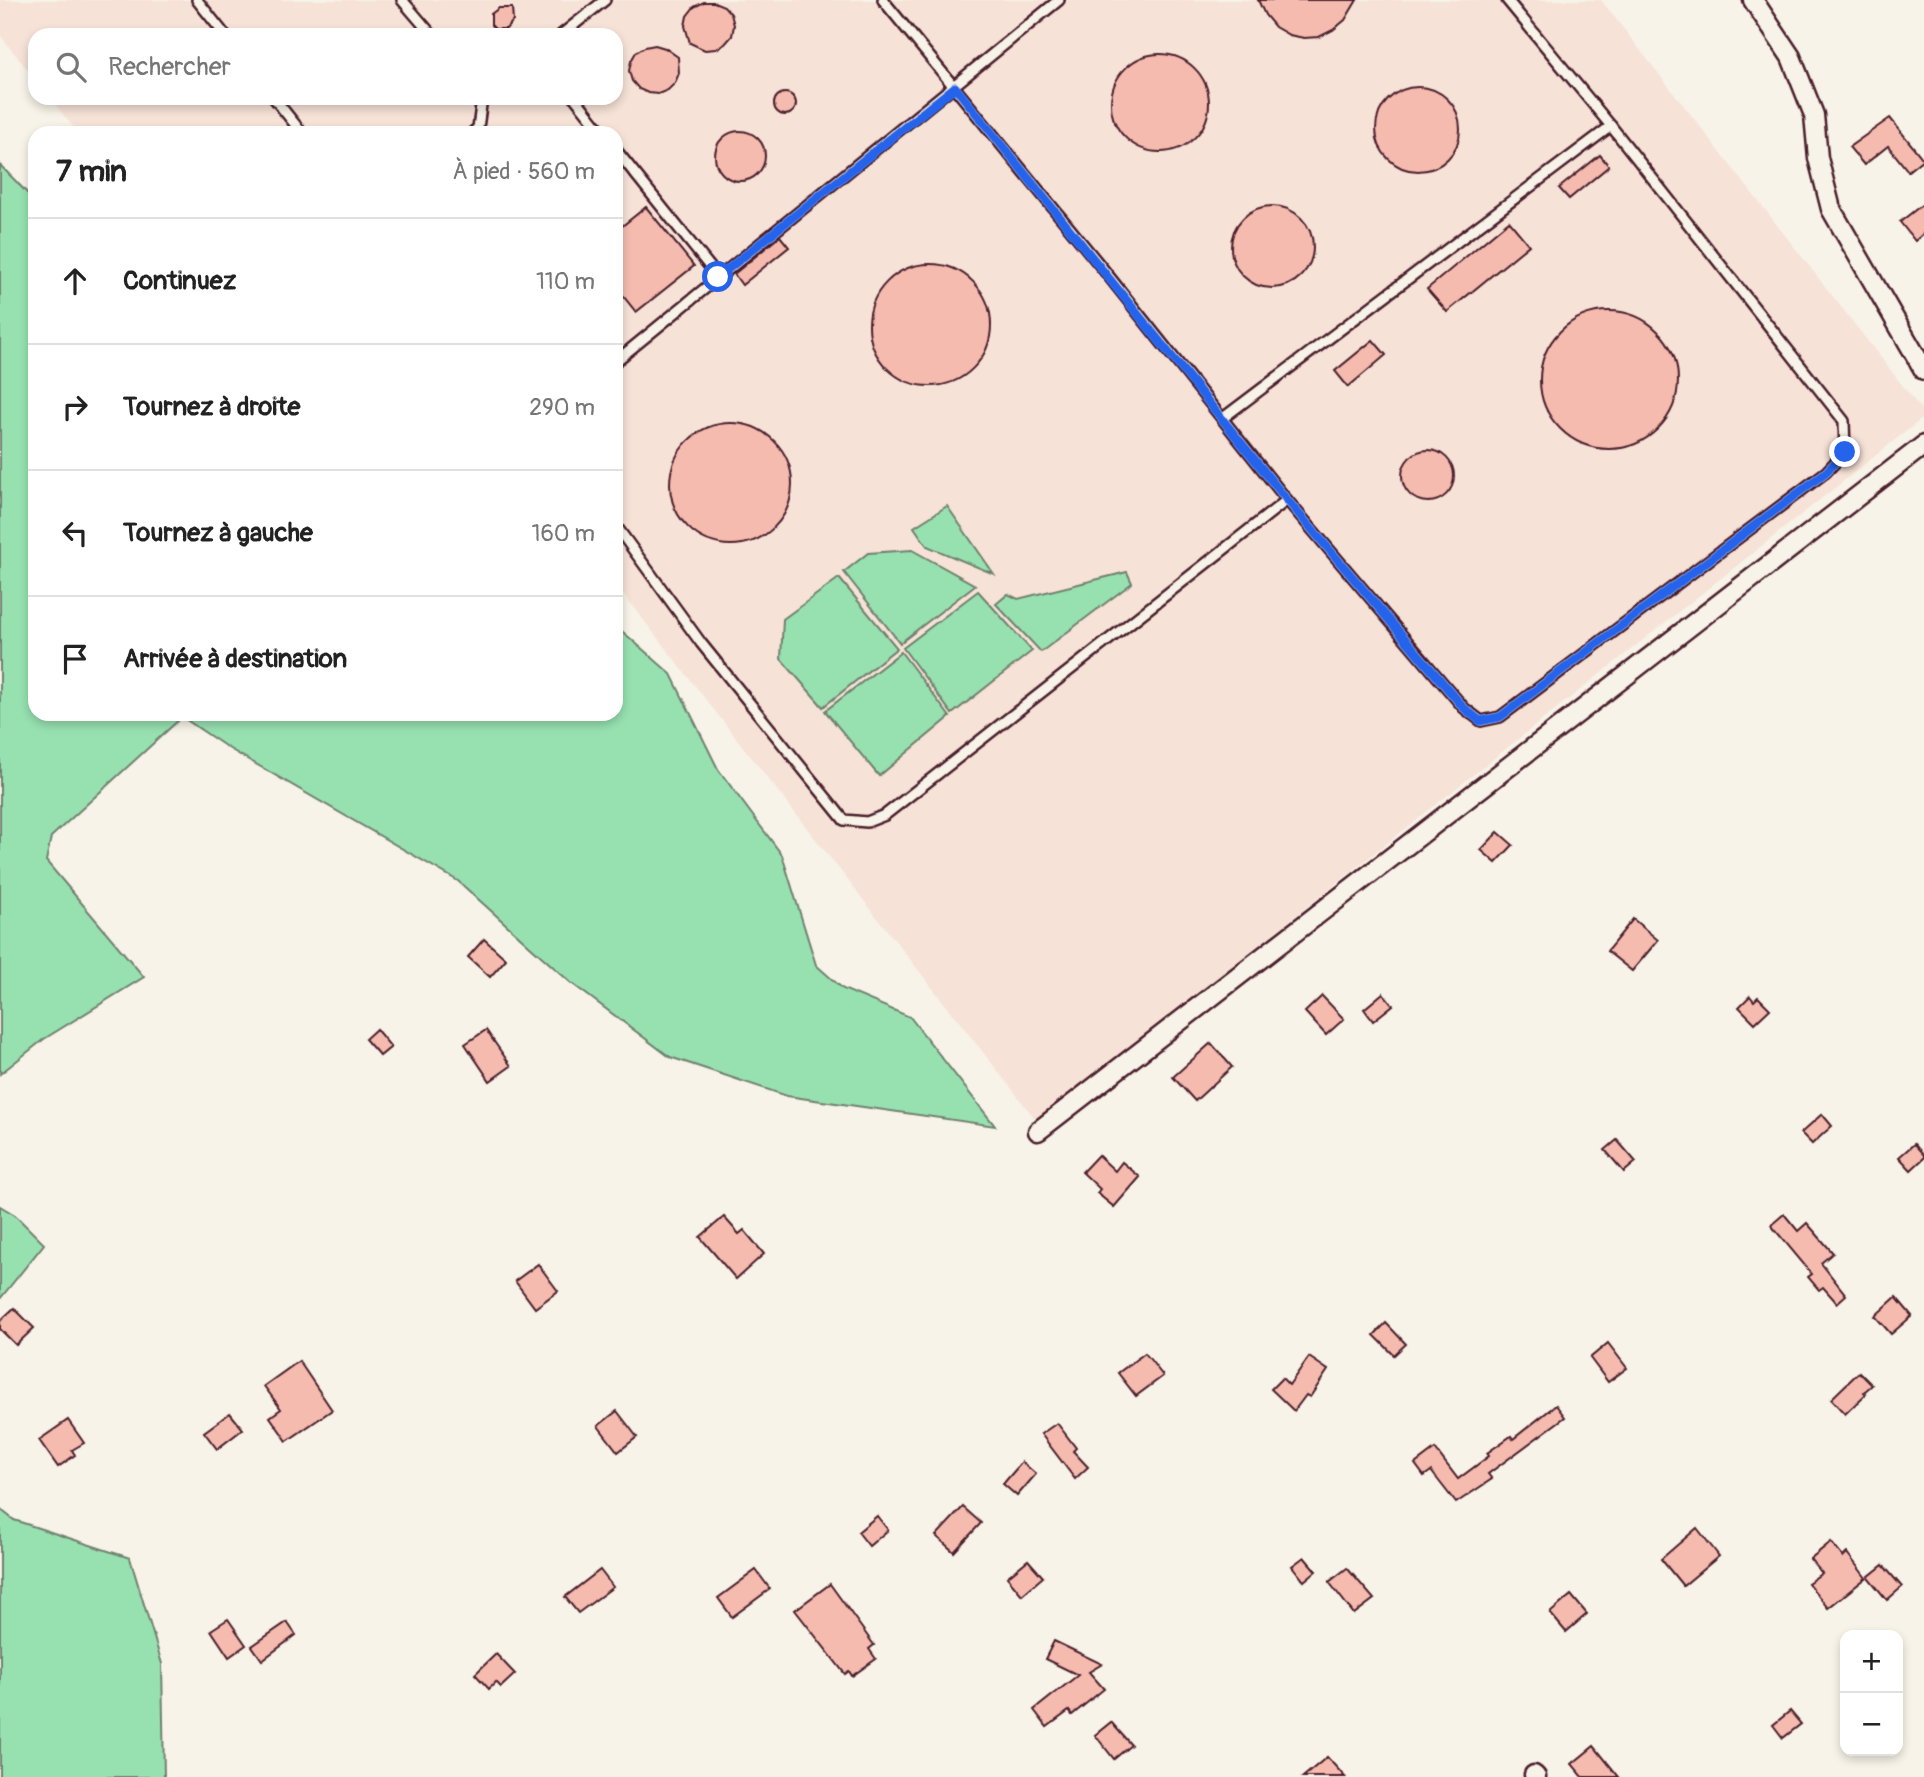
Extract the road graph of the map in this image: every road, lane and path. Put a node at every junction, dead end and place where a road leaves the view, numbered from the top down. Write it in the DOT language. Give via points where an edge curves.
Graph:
graph roads {
  1 [pos="402,0"];
  2 [pos="605,0"];
  3 [pos="883,0"];
  4 [pos="1059,0"];
  5 [pos="1507,0"];
  6 [pos="1753,0"];
  7 [pos="202,2"];
  8 [pos="220,28"];
  9 [pos="426,28"];
  10 [pos="570,28"];
  11 [pos="955,87"];
  12 [pos="280,105"];
  13 [pos="481,105"];
  14 [pos="581,105"];
  15 [pos="296,126"];
  16 [pos="478,126"];
  17 [pos="597,126"];
  18 [pos="1611,126"];
  19 [pos="623,159"];
  20 [pos="718,277"];
  21 [pos="623,355"];
  22 [pos="1924,370"];
  23 [pos="1223,418"];
  24 [pos="1924,444"];
  25 [pos="1287,500"];
  26 [pos="623,536"];
  27 [pos="1038,1131"];
  1 -- 9 [label="lane"];
  2 -- 10 [label="lane"];
  3 -- 11 [label="lane"];
  4 -- 11 [label="lane"];
  5 -- 18 [label="lane"];
  6 -- 22 [label="street" via="1791,57 1814,115 1818,158 1831,209"];
  7 -- 8 [label="lane"];
  11 -- 20 [label="lane"];
  11 -- 23 [label="lane"];
  12 -- 15 [label="lane"];
  13 -- 16 [label="lane"];
  14 -- 17 [label="lane"];
  18 -- 23 [label="lane"];
  18 -- 25 [label="lane" via="1844,421 1845,452 1826,472 1500,717 1480,721 1464,708"];
  19 -- 20 [label="lane"];
  20 -- 21 [label="lane"];
  23 -- 25 [label="lane"];
  24 -- 27 [label="street"];
  25 -- 26 [label="lane" via="885,815 867,822 844,820 701,643"];
}
